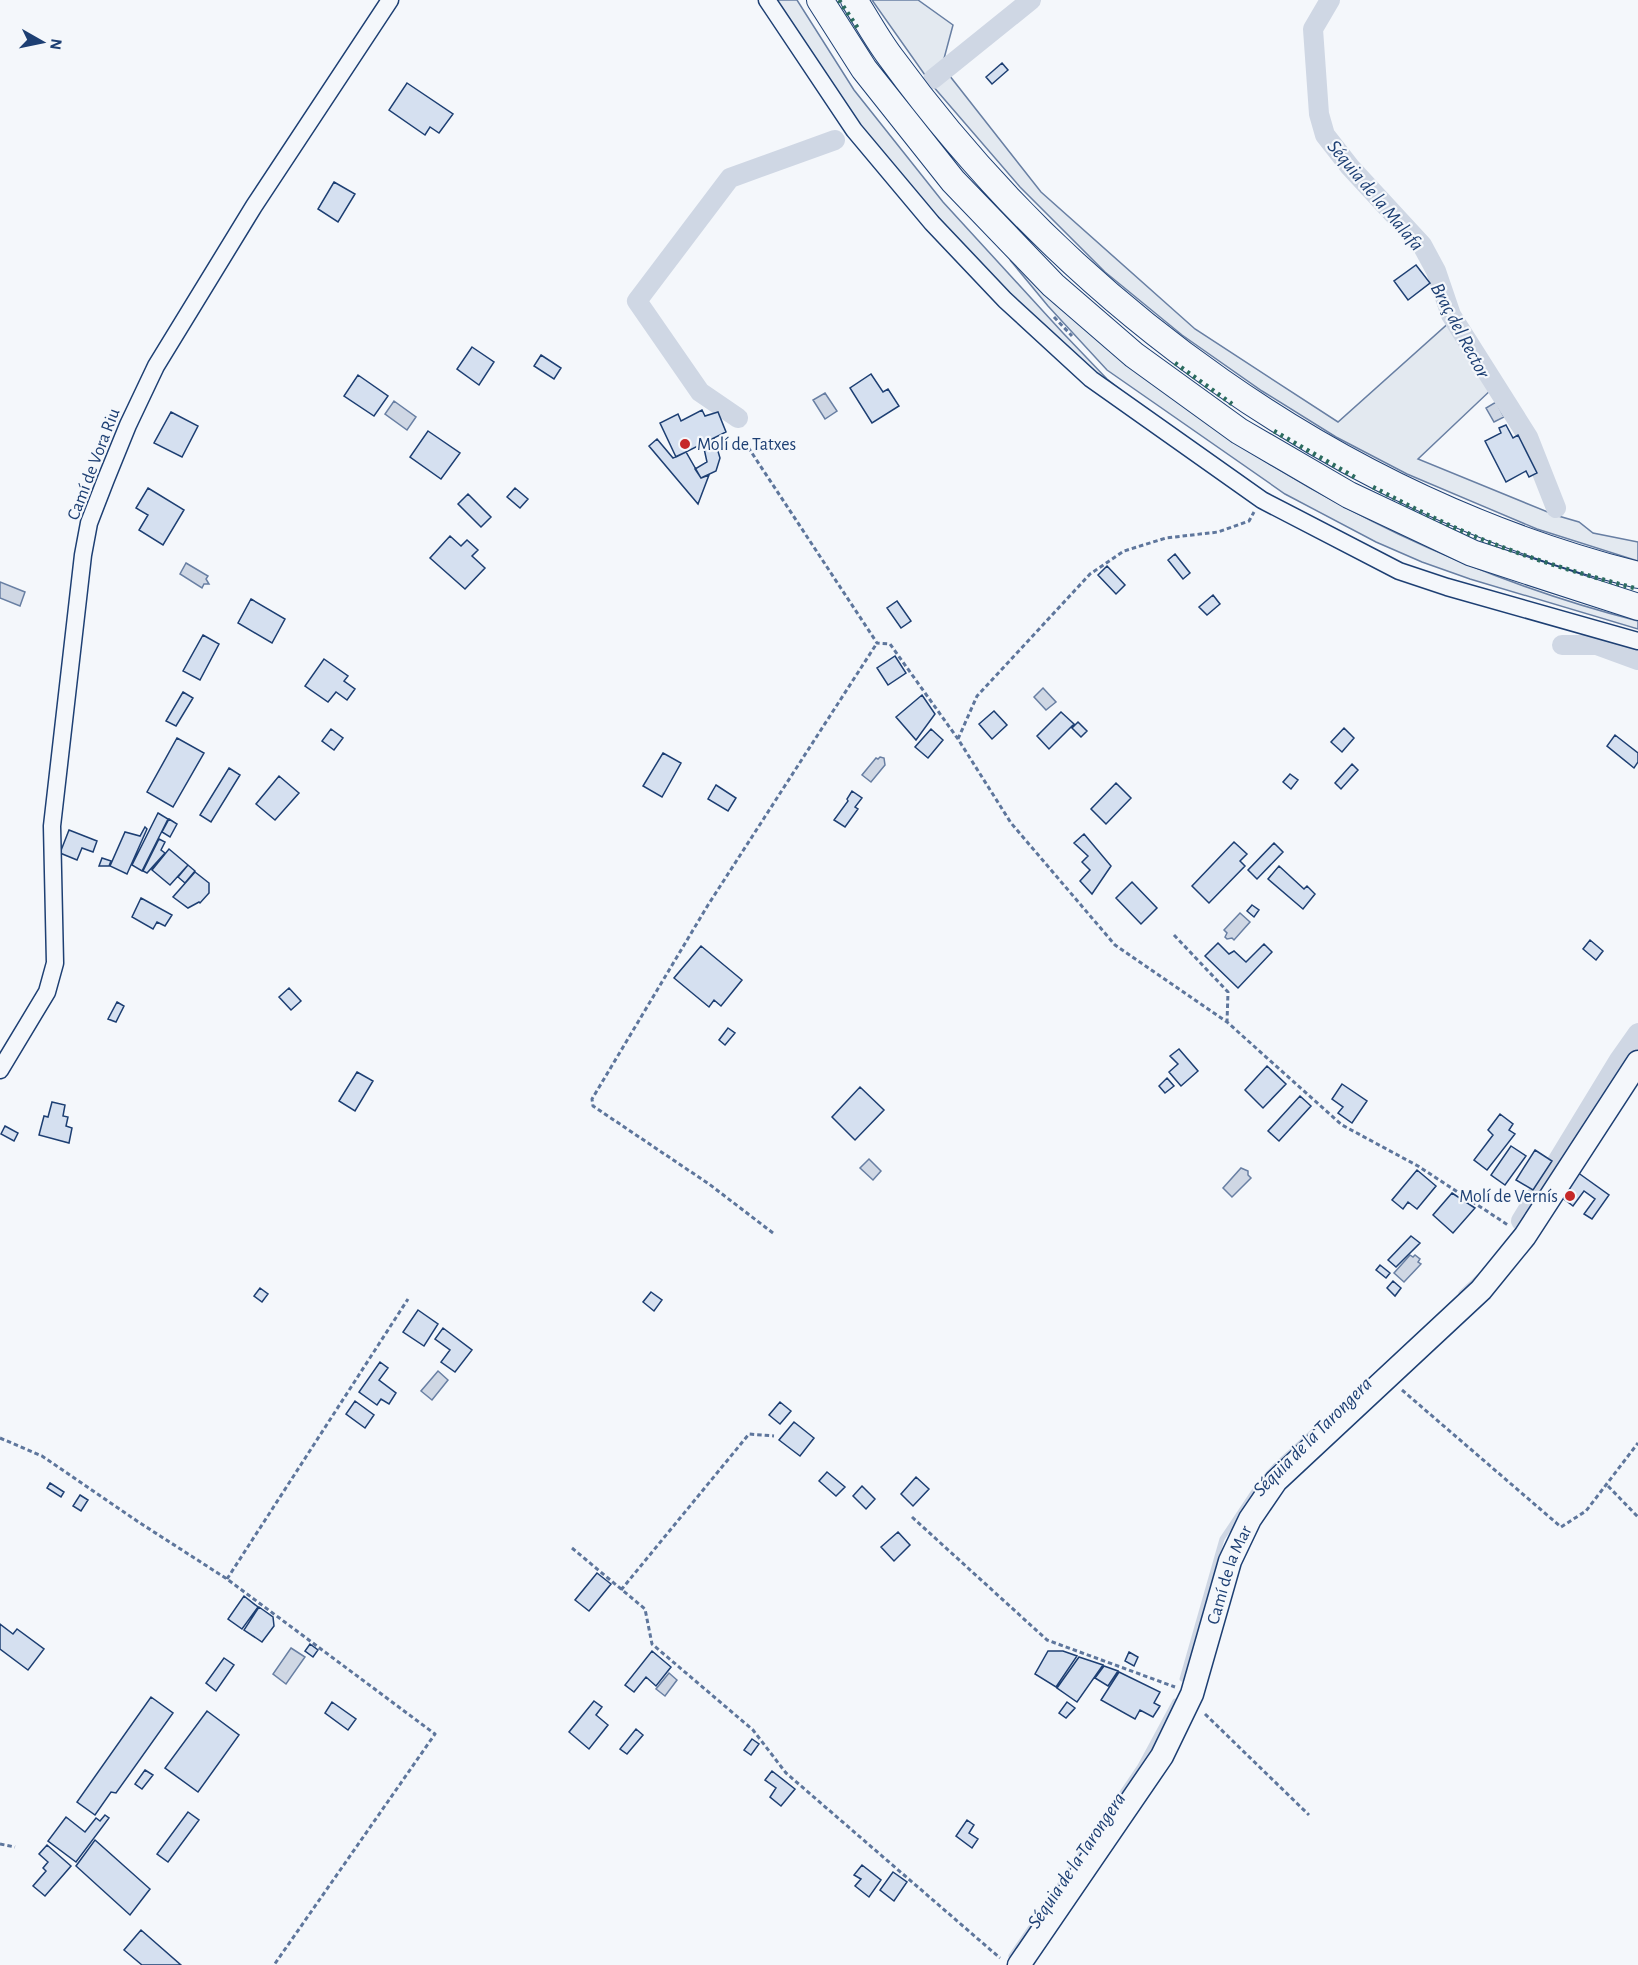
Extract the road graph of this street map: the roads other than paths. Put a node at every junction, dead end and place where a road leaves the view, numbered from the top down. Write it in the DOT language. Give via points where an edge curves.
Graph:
graph roads {
  1 [pos="390,0"];
  2 [pos="766,0"];
  3 [pos="820,0"];
  4 [pos="854,0"];
  5 [pos="1638,575"];
  6 [pos="1638,607"];
  7 [pos="1638,641"];
  8 [pos="1638,1062"];
  9 [pos="0,1070"];
  10 [pos="1019,1965"];
  1 -- 9 [label="street, Camí de Vora Riu" via="254,206 156,366 89,523 82,555 52,826 55,963 47,992"];
  2 -- 7 [label="street" via="854,130 932,223 1005,300 1091,379 1262,500 1399,571"];
  3 -- 6 [label="main road" via="864,69 952,181 1053,285 1134,355 1239,431 1349,495 1472,553"];
  4 -- 5 [label="main road" via="891,58 972,161 1069,260 1152,332 1255,405 1367,471 1481,525 1589,563"];
  8 -- 10 [label="street, Camí de la Mar" via="1525,1236 1481,1290 1276,1481 1260,1503 1230,1561 1192,1694 1162,1756"];
}
